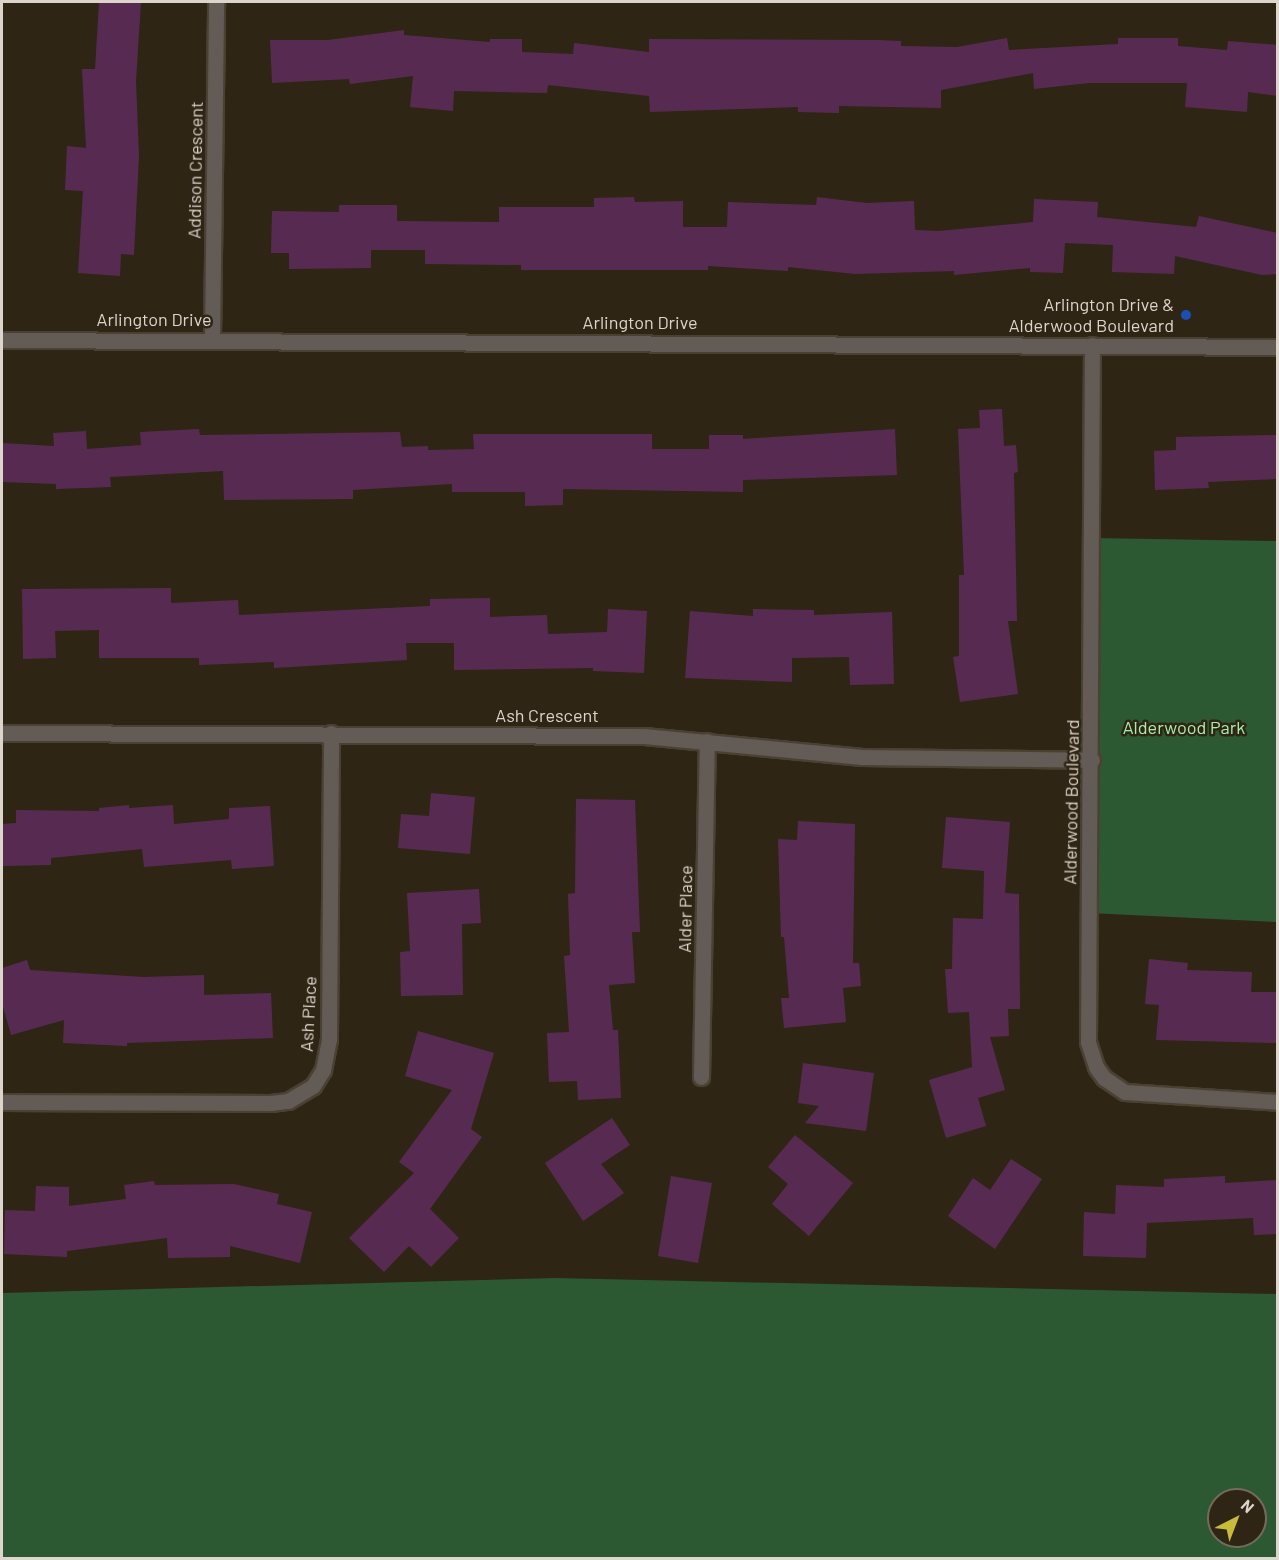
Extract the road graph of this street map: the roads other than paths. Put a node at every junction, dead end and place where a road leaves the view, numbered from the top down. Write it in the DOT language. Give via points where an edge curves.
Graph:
graph roads {
  1 [pos="216,2"];
  2 [pos="212,339"];
  3 [pos="2,340"];
  4 [pos="1092,345"];
  5 [pos="1278,347"];
  6 [pos="2,733"];
  7 [pos="331,733"];
  8 [pos="707,741"];
  9 [pos="1092,760"];
  10 [pos="701,1077"];
  11 [pos="2,1102"];
  12 [pos="1278,1102"];
  1 -- 2 [label="street, Addison Crescent"];
  2 -- 3 [label="street, Arlington Drive"];
  2 -- 4 [label="street, Arlington Drive"];
  4 -- 5 [label="street, Arlington Drive"];
  4 -- 9 [label="street, Alderwood Boulevard"];
  6 -- 7 [label="street, Ash Crescent"];
  7 -- 8 [label="street, Ash Crescent" via="644,736"];
  7 -- 11 [label="street, Ash Place" via="329,1040 323,1070 313,1086 288,1101 271,1103"];
  8 -- 9 [label="street, Ash Crescent" via="862,757"];
  8 -- 10 [label="street, Alder Place"];
  9 -- 12 [label="street, Alderwood Boulevard" via="1088,1032 1096,1067 1116,1087 1137,1095"];
}
